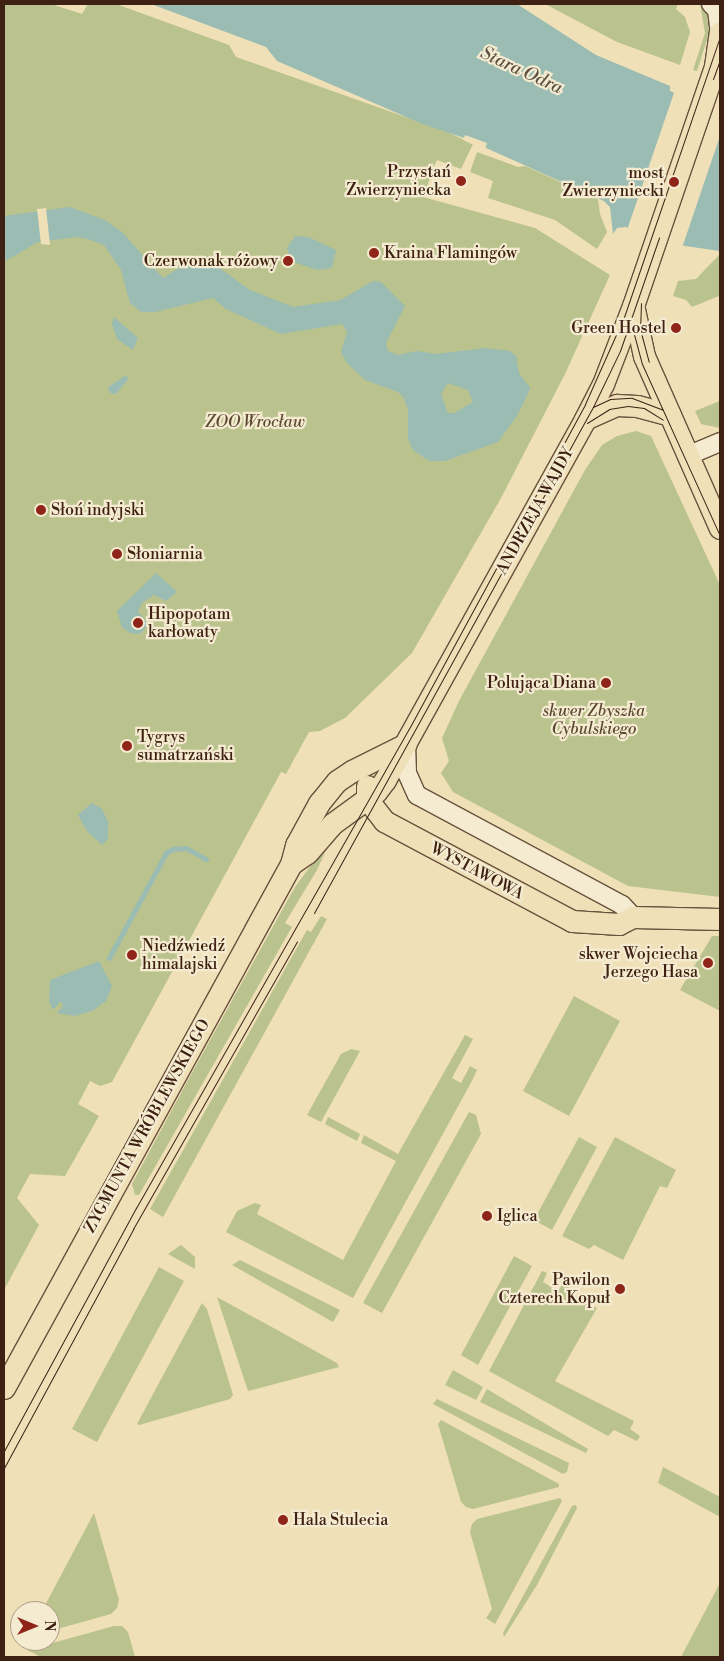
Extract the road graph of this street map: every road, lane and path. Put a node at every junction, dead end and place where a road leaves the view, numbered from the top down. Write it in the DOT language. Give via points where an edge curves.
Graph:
graph roads {
  1 [pos="711,4"];
  2 [pos="720,33"];
  3 [pos="715,68"];
  4 [pos="633,306"];
  5 [pos="670,415"];
  6 [pos="585,419"];
  7 [pos="720,442"];
  8 [pos="687,456"];
  9 [pos="720,528"];
  10 [pos="406,744"];
  11 [pos="368,763"];
  12 [pos="367,799"];
  13 [pos="291,864"];
  14 [pos="633,917"];
  15 [pos="720,919"];
  16 [pos="4,1388"];
  1 -- 2 [label="street" via="717,10"];
  2 -- 3 [label="main road"];
  3 -- 4 [label="main road, ANDRZEJA WAJDY"];
  4 -- 5 [label="main road" via="644,356"];
  4 -- 6 [label="main road, ANDRZEJA WAJDY" via="613,360"];
  5 -- 6 [label="main road" via="637,406 617,405"];
  5 -- 8 [label="main road"];
  6 -- 10 [label="main road, ANDRZEJA WAJDY"];
  7 -- 8 [label="street"];
  8 -- 9 [label="main road"];
  10 -- 11 [label="main road"];
  10 -- 12 [label="main road, ANDRZEJA WAJDY" via="385,780"];
  10 -- 14 [label="street" via="409,781 413,792 422,800 622,905"];
  11 -- 12 [label="main road"];
  11 -- 13 [label="main road, ZYGMUNTA WRÓBLEWSKIEGO" via="338,781 319,804 296,846"];
  12 -- 13 [label="main road, ZYGMUNTA WRÓBLEWSKIEGO" via="332,824 308,853"];
  12 -- 14 [label="main road, WYSTAWOWA" via="378,816 394,827 567,919 619,924"];
  13 -- 16 [label="main road, ZYGMUNTA WRÓBLEWSKIEGO"];
  14 -- 15 [label="main road, WYSTAWOWA"];
}
